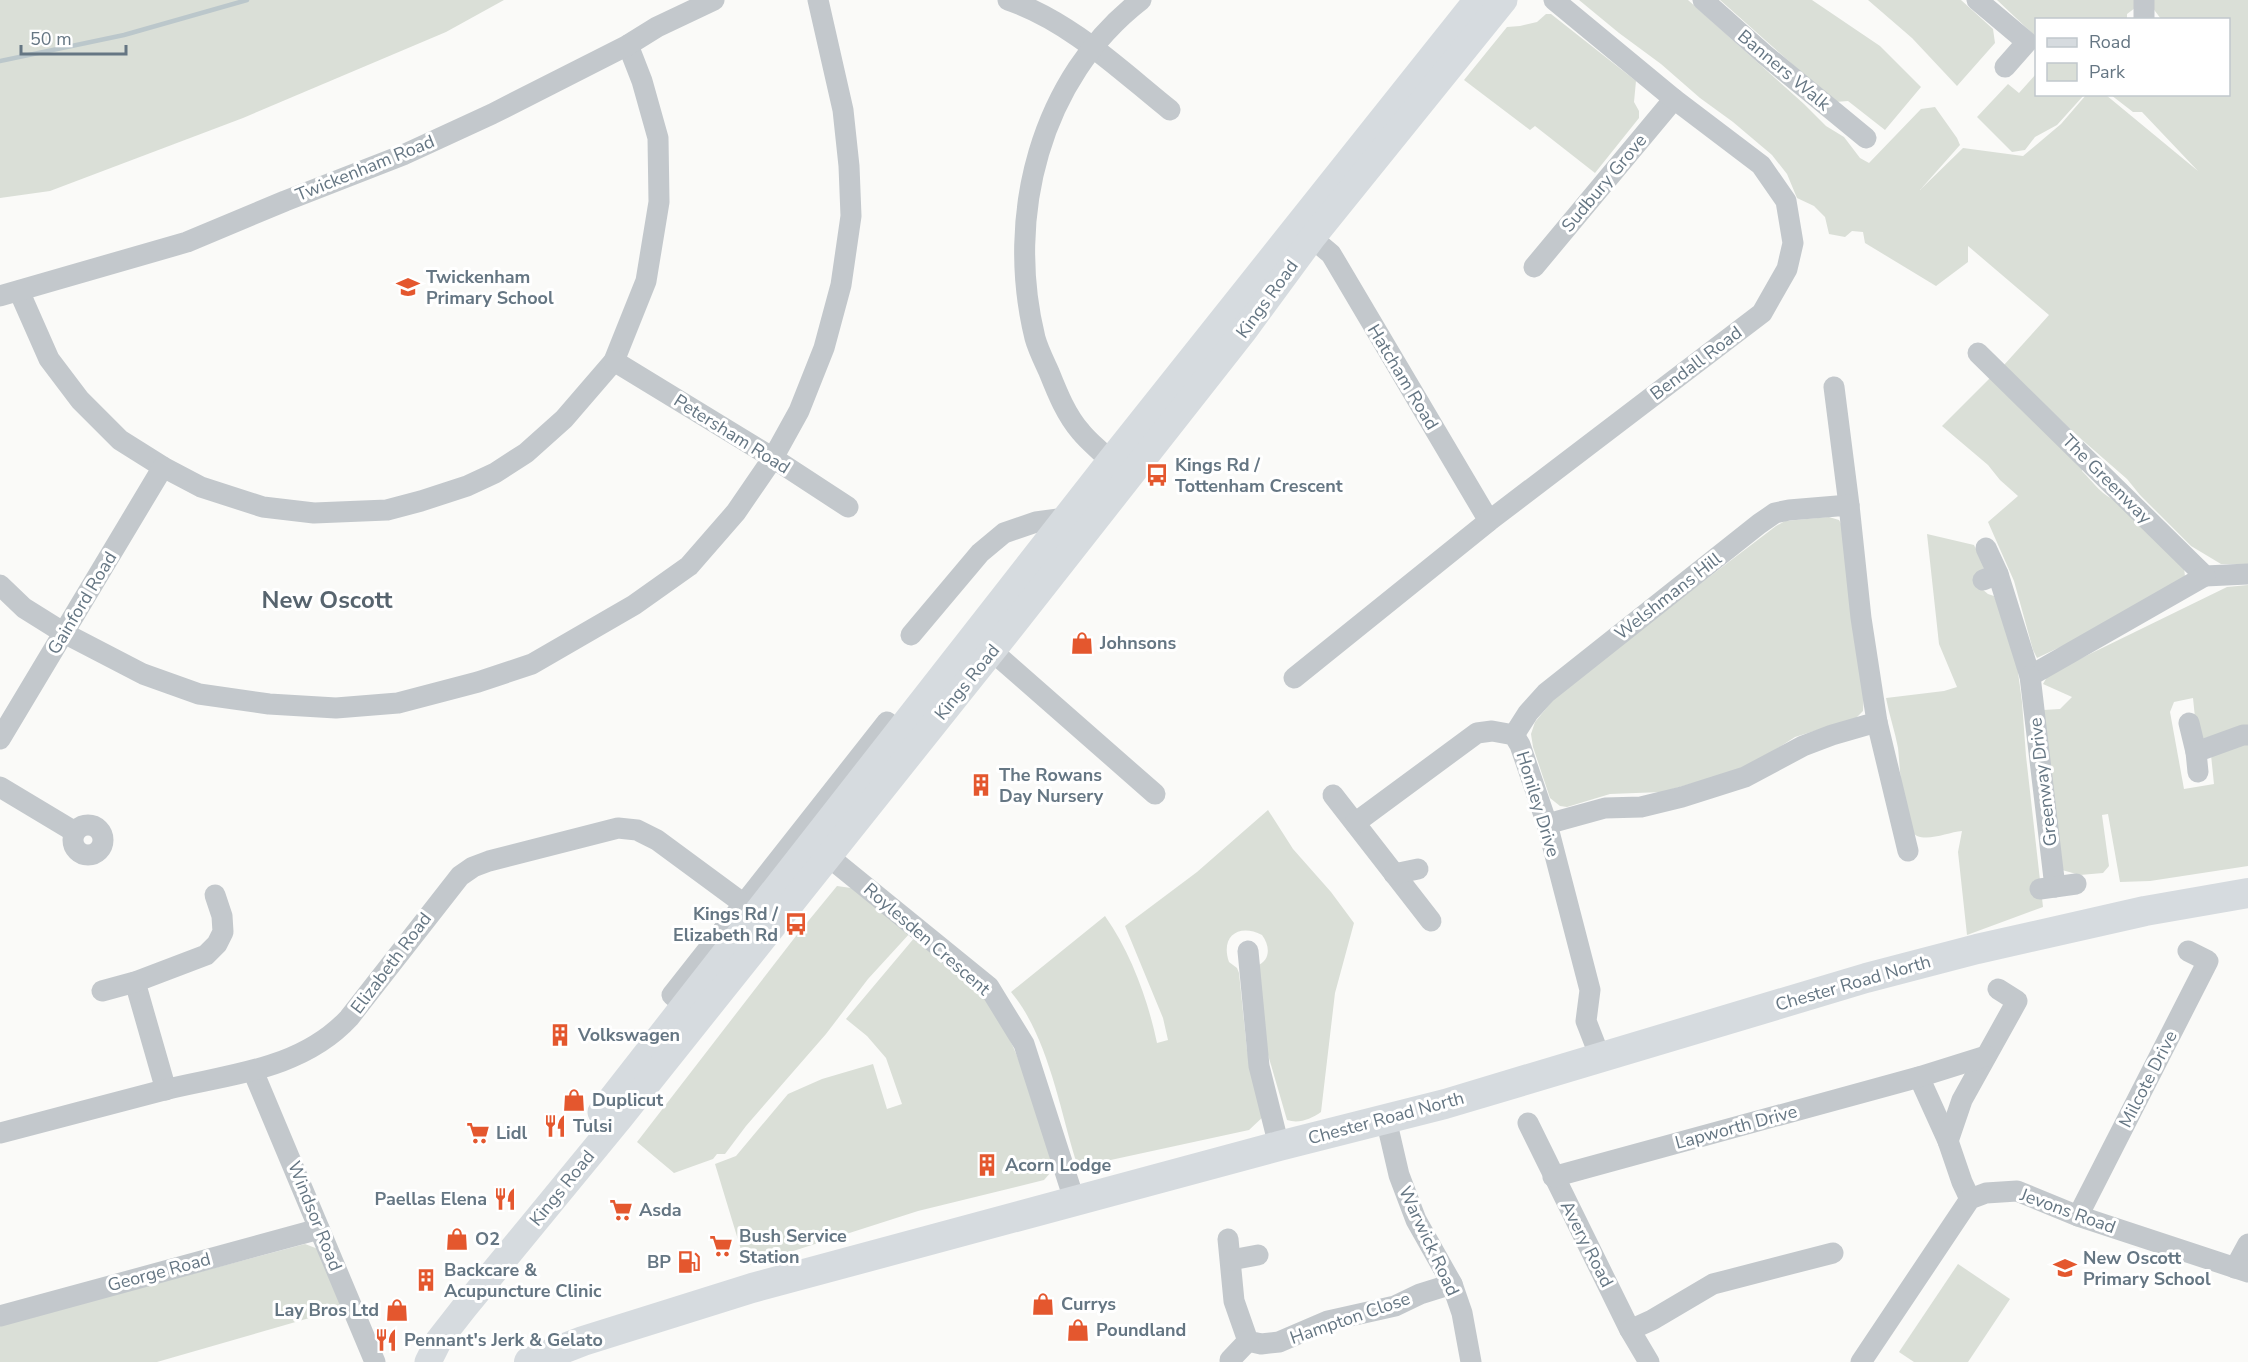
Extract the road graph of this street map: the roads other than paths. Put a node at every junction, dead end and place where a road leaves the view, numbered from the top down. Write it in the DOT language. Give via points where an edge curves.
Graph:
graph roads {
  1 [pos="714,0"];
  2 [pos="818,0"];
  3 [pos="1008,0"];
  4 [pos="1141,0"];
  5 [pos="1477,0"];
  6 [pos="1504,0"];
  7 [pos="1554,0"];
  8 [pos="1703,0"];
  9 [pos="1977,0"];
  10 [pos="2144,0"];
  11 [pos="2144,18"];
  12 [pos="628,45"];
  13 [pos="1092,47"];
  14 [pos="2005,68"];
  15 [pos="1674,99"];
  16 [pos="1170,110"];
  17 [pos="1866,138"];
  18 [pos="1312,238"];
  19 [pos="1534,267"];
  20 [pos="10,293"];
  21 [pos="1978,352"];
  22 [pos="614,361"];
  23 [pos="1830,401"];
  24 [pos="773,458"];
  25 [pos="1110,461"];
  26 [pos="163,467"];
  27 [pos="1849,505"];
  28 [pos="848,507"];
  29 [pos="1065,518"];
  30 [pos="1489,521"];
  31 [pos="1986,548"];
  32 [pos="2248,574"];
  33 [pos="2205,576"];
  34 [pos="0,585"];
  35 [pos="1003,618"];
  36 [pos="64,633"];
  37 [pos="911,635"];
  38 [pos="992,651"];
  39 [pos="2030,676"];
  40 [pos="1294,678"];
  41 [pos="1877,722"];
  42 [pos="2189,723"];
  43 [pos="900,732"];
  44 [pos="1514,735"];
  45 [pos="2248,735"];
  46 [pos="0,739"];
  47 [pos="0,787"];
  48 [pos="1155,794"];
  49 [pos="1333,795"];
  50 [pos="1355,824"];
  51 [pos="1547,824"];
  52 [pos="75,831"];
  53 [pos="820,849"];
  54 [pos="1908,851"];
  55 [pos="1418,869"];
  56 [pos="1394,874"];
  57 [pos="2076,884"];
  58 [pos="2248,893"];
  59 [pos="215,895"];
  60 [pos="758,914"];
  61 [pos="1431,921"];
  62 [pos="1248,951"];
  63 [pos="2188,951"];
  64 [pos="135,982"];
  65 [pos="1998,989"];
  66 [pos="102,991"];
  67 [pos="1986,1056"];
  68 [pos="1600,1057"];
  69 [pos="253,1071"];
  70 [pos="1918,1077"];
  71 [pos="166,1090"];
  72 [pos="1386,1119"];
  73 [pos="1528,1124"];
  74 [pos="0,1133"];
  75 [pos="1948,1141"];
  76 [pos="1279,1146"];
  77 [pos="1553,1177"];
  78 [pos="1970,1199"];
  79 [pos="1073,1202"];
  80 [pos="2078,1216"];
  81 [pos="319,1229"];
  82 [pos="1228,1239"];
  83 [pos="2248,1244"];
  84 [pos="1833,1252"];
  85 [pos="1258,1255"];
  86 [pos="1231,1260"];
  87 [pos="2241,1270"];
  88 [pos="1452,1284"];
  89 [pos="0,1316"];
  90 [pos="1630,1330"];
  91 [pos="1248,1341"];
  92 [pos="1230,1360"];
  93 [pos="375,1362"];
  94 [pos="407,1362"];
  95 [pos="428,1362"];
  96 [pos="529,1362"];
  97 [pos="1471,1362"];
  98 [pos="1649,1362"];
  99 [pos="1861,1362"];
  1 -- 12 [label="street, Twickenham Road"];
  2 -- 24 [label="street" via="843,110 850,216 841,285 824,348 799,411"];
  3 -- 13 [label="street"];
  4 -- 13 [label="street"];
  5 -- 25 [label="main road, Kings Road"];
  6 -- 18 [label="main road, Kings Road"];
  7 -- 15 [label="street, Bendall Road"];
  8 -- 17 [label="street, Banners Walk"];
  9 -- 14 [label="street" via="2027,42"];
  10 -- 11 [label="street"];
  12 -- 20 [label="street, Twickenham Road" via="403,155 187,242"];
  12 -- 22 [label="street" via="658,138 659,202 646,281"];
  13 -- 16 [label="street"];
  13 -- 25 [label="street" via="1071,77 1040,143 1025,211 1024,275 1035,339 1059,397 1080,432"];
  15 -- 19 [label="street, Sudbury Grove"];
  15 -- 30 [label="street, Bendall Road" via="1761,165 1786,201 1793,243 1787,269 1762,313"];
  18 -- 30 [label="street, Hatcham Road" via="1331,254"];
  18 -- 35 [label="main road, Kings Road" via="1243,332"];
  20 -- 26 [label="street" via="49,359 80,400 120,440"];
  21 -- 33 [label="street, The Greenway"];
  22 -- 24 [label="street, Petersham Road"];
  22 -- 26 [label="street" via="564,419 526,453 467,486 387,510 314,513 263,507 201,488"];
  23 -- 27 [label="street"];
  24 -- 28 [label="street, Petersham Road"];
  24 -- 36 [label="street" via="736,512 689,566 634,606 532,664 398,703 336,708 199,694 142,674"];
  25 -- 29 [label="main road, Kings Road"];
  26 -- 36 [label="street, Gainford Road"];
  27 -- 41 [label="street"];
  27 -- 44 [label="street, Welshmans Hill" via="1775,513 1546,693"];
  29 -- 35 [label="main road, Kings Road"];
  29 -- 37 [label="street" via="1036,522 1004,533 980,553"];
  30 -- 40 [label="street, Bendall Road"];
  31 -- 39 [label="street, Greenway Drive" via="1991,577"];
  32 -- 33 [label="street"];
  33 -- 39 [label="street"];
  34 -- 36 [label="street" via="24,608"];
  35 -- 38 [label="main road, Kings Road"];
  35 -- 43 [label="main road, Kings Road"];
  36 -- 46 [label="street, Gainford Road"];
  38 -- 48 [label="street"];
  38 -- 53 [label="main road, Kings Road"];
  39 -- 57 [label="street, Greenway Drive" via="2048,888"];
  41 -- 51 [label="street" via="1803,746 1745,777 1682,797 1641,807 1605,808"];
  41 -- 54 [label="street"];
  42 -- 45 [label="street" via="2197,762"];
  43 -- 53 [label="main road, Kings Road"];
  43 -- 60 [label="street, Kings Road" via="887,723"];
  44 -- 50 [label="street, Honiley Drive" via="1477,733"];
  44 -- 51 [label="street, Honiley Drive"];
  47 -- 52 [label="street"];
  49 -- 50 [label="street"];
  50 -- 56 [label="street"];
  51 -- 68 [label="street, Honiley Drive" via="1590,990 1586,1021"];
  53 -- 60 [label="main road, Kings Road"];
  53 -- 79 [label="street, Roylesden Crescent" via="989,987 1024,1044"];
  55 -- 56 [label="street"];
  56 -- 61 [label="street"];
  58 -- 68 [label="highway, Chester Road North" via="2145,911 1977,949"];
  59 -- 64 [label="street" via="223,932 217,945 207,955"];
  60 -- 69 [label="street, Elizabeth Road" via="657,840 637,830 618,828 489,861 460,876 337,1032 309,1051"];
  60 -- 94 [label="main road, Kings Road"];
  60 -- 95 [label="main road, Kings Road" via="614,1125 464,1308 439,1340"];
  62 -- 76 [label="street" via="1259,1066"];
  63 -- 80 [label="street, Milcote Drive" via="2208,961"];
  64 -- 66 [label="street"];
  64 -- 71 [label="street"];
  65 -- 67 [label="street" via="2017,1001"];
  67 -- 70 [label="street, Lapworth Drive"];
  67 -- 75 [label="street" via="1962,1100"];
  68 -- 72 [label="highway, Chester Road North"];
  69 -- 71 [label="street, Elizabeth Road"];
  69 -- 81 [label="street, Windsor Road"];
  70 -- 75 [label="street"];
  70 -- 77 [label="street, Lapworth Drive"];
  71 -- 74 [label="street, Elizabeth Road"];
  72 -- 76 [label="highway, Chester Road North"];
  72 -- 88 [label="street, Warwick Road" via="1399,1175 1416,1220"];
  73 -- 77 [label="street, Avery Road"];
  75 -- 78 [label="street"];
  76 -- 79 [label="highway, Chester Road North"];
  77 -- 90 [label="street, Avery Road"];
  78 -- 80 [label="street, Jevons Road" via="1986,1193 2017,1191"];
  78 -- 99 [label="street"];
  79 -- 96 [label="highway, Chester Road North" via="752,1288"];
  80 -- 87 [label="street, Jevons Road"];
  81 -- 89 [label="street, George Road"];
  81 -- 93 [label="street, Windsor Road"];
  82 -- 86 [label="street"];
  83 -- 87 [label="street"];
  84 -- 90 [label="street" via="1713,1284"];
  85 -- 86 [label="street"];
  86 -- 91 [label="street" via="1234,1301"];
  88 -- 91 [label="street, Hampton Close" via="1395,1306 1328,1321 1279,1342"];
  88 -- 97 [label="street, Warwick Road"];
  90 -- 98 [label="street, Avery Road"];
  91 -- 92 [label="street"];
}
